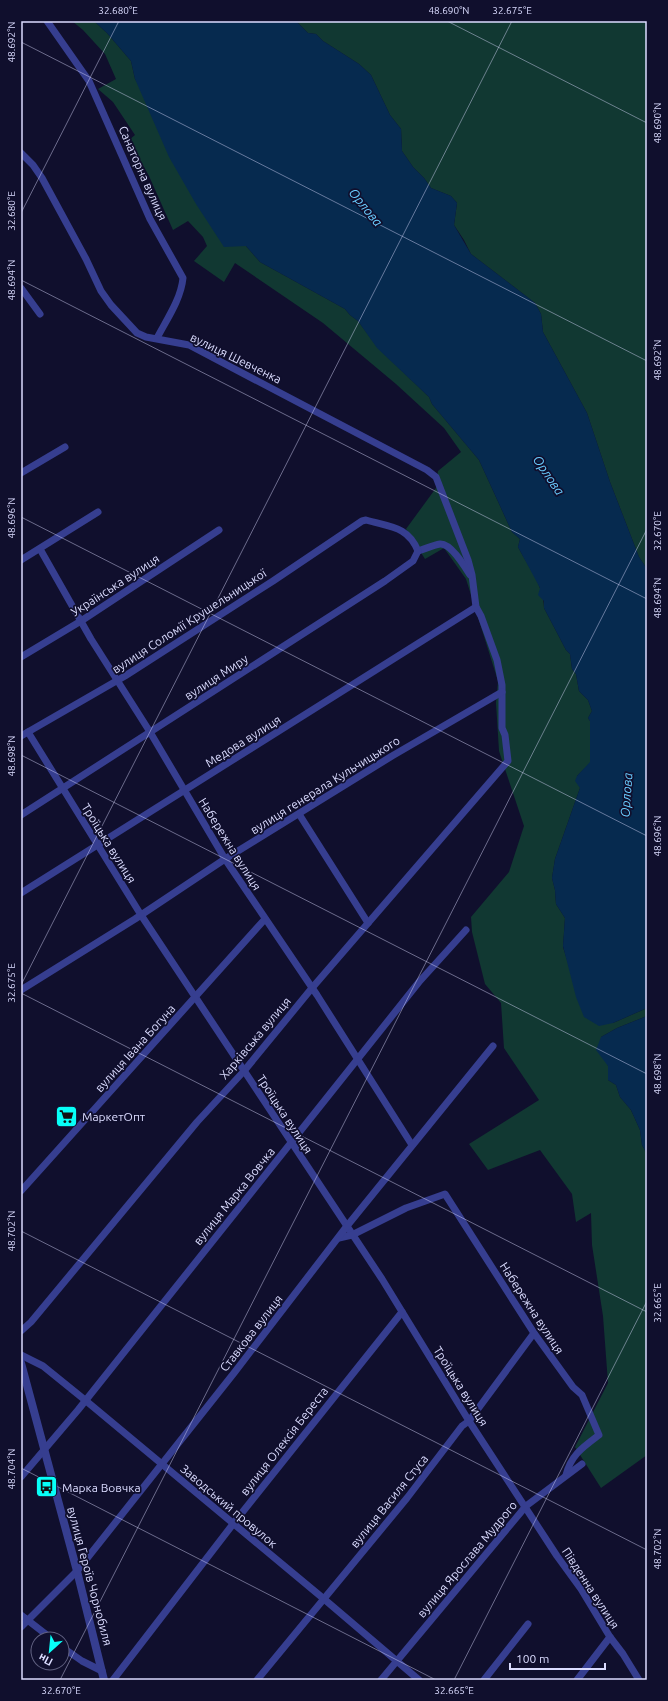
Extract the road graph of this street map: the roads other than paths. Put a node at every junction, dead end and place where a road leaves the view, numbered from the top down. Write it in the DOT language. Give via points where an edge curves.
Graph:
graph roads {
  1 [pos="47,21"];
  2 [pos="21,153"];
  3 [pos="21,288"];
  4 [pos="40,314"];
  5 [pos="157,338"];
  6 [pos="65,447"];
  7 [pos="21,474"];
  8 [pos="98,512"];
  9 [pos="219,530"];
  10 [pos="40,549"];
  11 [pos="418,551"];
  12 [pos="21,560"];
  13 [pos="472,578"];
  14 [pos="476,607"];
  15 [pos="81,621"];
  16 [pos="21,657"];
  17 [pos="117,681"];
  18 [pos="502,692"];
  19 [pos="28,732"];
  20 [pos="150,732"];
  21 [pos="21,736"];
  22 [pos="63,790"];
  23 [pos="184,791"];
  24 [pos="299,814"];
  25 [pos="21,815"];
  26 [pos="97,845"];
  27 [pos="225,859"];
  28 [pos="21,893"];
  29 [pos="141,915"];
  30 [pos="265,919"];
  31 [pos="368,923"];
  32 [pos="466,930"];
  33 [pos="312,988"];
  34 [pos="21,990"];
  35 [pos="195,998"];
  36 [pos="493,1046"];
  37 [pos="358,1059"];
  38 [pos="244,1070"];
  39 [pos="291,1143"];
  40 [pos="412,1145"];
  41 [pos="21,1191"];
  42 [pos="346,1226"];
  43 [pos="352,1235"];
  44 [pos="339,1238"];
  45 [pos="402,1312"];
  46 [pos="21,1331"];
  47 [pos="534,1333"];
  48 [pos="21,1355"];
  49 [pos="21,1363"];
  50 [pos="85,1400"];
  51 [pos="469,1421"];
  52 [pos="44,1451"];
  53 [pos="162,1464"];
  54 [pos="582,1464"];
  55 [pos="566,1475"];
  56 [pos="21,1476"];
  57 [pos="526,1506"];
  58 [pos="233,1524"];
  59 [pos="77,1571"];
  60 [pos="324,1599"];
  61 [pos="21,1615"];
  62 [pos="27,1621"];
  63 [pos="528,1624"];
  64 [pos="21,1627"];
  65 [pos="41,1631"];
  66 [pos="610,1637"];
  67 [pos="70,1652"];
  68 [pos="396,1661"];
  69 [pos="102,1671"];
  70 [pos="104,1680"];
  71 [pos="113,1680"];
  72 [pos="257,1680"];
  73 [pos="381,1680"];
  74 [pos="419,1680"];
  75 [pos="484,1680"];
  76 [pos="577,1680"];
  77 [pos="639,1680"];
  1 -- 5 [label="street, Санаторна вулиця" via="89,81 150,219 183,278 179,295"];
  2 -- 5 [label="street, вулиця Шевченка" via="34,165 42,178 86,259 100,291 137,333"];
  3 -- 4 [label="street"];
  5 -- 13 [label="street, вулиця Шевченка" via="189,345 427,470 436,477 440,486 468,560"];
  6 -- 7 [label="street"];
  8 -- 10 [label="street"];
  9 -- 15 [label="street, Українська вулиця"];
  10 -- 12 [label="street"];
  10 -- 15 [label="street, Набережна вулиця"];
  11 -- 13 [label="street" via="440,544 446,545"];
  11 -- 17 [label="street, вулиця Соломії Крушельницької" via="414,541 404,532 366,520 354,525 273,581"];
  11 -- 20 [label="street, вулиця Миру" via="412,561 385,581"];
  13 -- 14 [label="street"];
  14 -- 18 [label="street" via="497,660"];
  14 -- 23 [label="street, Медова вулиця"];
  15 -- 16 [label="street, Українська вулиця"];
  15 -- 17 [label="street, Набережна вулиця"];
  17 -- 19 [label="street, вулиця Соломії Крушельницької"];
  17 -- 20 [label="street, Набережна вулиця"];
  18 -- 24 [label="street, вулиця генерала Кульчицького"];
  18 -- 31 [label="street, Харківська вулиця" via="502,728 508,760"];
  19 -- 21 [label="street, вулиця Соломії Крушельницької"];
  19 -- 22 [label="street, Троїцька вулиця"];
  20 -- 22 [label="street, вулиця Миру"];
  20 -- 23 [label="street, Набережна вулиця"];
  22 -- 25 [label="street, вулиця Миру"];
  22 -- 26 [label="street, Троїцька вулиця"];
  23 -- 26 [label="street, Медова вулиця"];
  23 -- 27 [label="street, Набережна вулиця"];
  24 -- 27 [label="street, вулиця генерала Кульчицького"];
  24 -- 31 [label="street"];
  26 -- 28 [label="street, Медова вулиця"];
  26 -- 29 [label="street, Троїцька вулиця"];
  27 -- 29 [label="street, вулиця генерала Кульчицького"];
  27 -- 30 [label="street, Набережна вулиця"];
  29 -- 34 [label="street, вулиця генерала Кульчицького"];
  29 -- 35 [label="street, Троїцька вулиця"];
  30 -- 33 [label="street, Набережна вулиця"];
  30 -- 35 [label="street, вулиця Івана Богуна"];
  31 -- 33 [label="street, Харківська вулиця"];
  32 -- 37 [label="street, вулиця Марка Вовчка" via="419,982"];
  33 -- 37 [label="street, Набережна вулиця"];
  33 -- 38 [label="street, Харківська вулиця"];
  35 -- 38 [label="street, Троїцька вулиця"];
  35 -- 41 [label="street, вулиця Івана Богуна"];
  36 -- 40 [label="street, Ставкова вулиця"];
  37 -- 39 [label="street, вулиця Марка Вовчка"];
  37 -- 40 [label="street, Набережна вулиця"];
  38 -- 39 [label="street, Троїцька вулиця"];
  38 -- 46 [label="street, Харківська вулиця"];
  39 -- 42 [label="street, Троїцька вулиця"];
  39 -- 50 [label="street, вулиця Марка Вовчка"];
  40 -- 42 [label="street, Ставкова вулиця"];
  42 -- 43 [label="street, Троїцька вулиця"];
  42 -- 44 [label="street, Ставкова вулиця"];
  43 -- 44 [label="street"];
  43 -- 45 [label="street, Троїцька вулиця"];
  43 -- 47 [label="street, Набережна вулиця" via="406,1208 445,1194"];
  44 -- 53 [label="street, Ставкова вулиця"];
  45 -- 51 [label="street, Троїцька вулиця"];
  45 -- 58 [label="street, вулиця Олексія Береста"];
  47 -- 51 [label="street, вулиця Василя Стуса"];
  47 -- 55 [label="street, Набережна вулиця" via="573,1387 582,1395 598,1435 574,1457"];
  48 -- 50 [label="street, Заводський провулок" via="43,1366"];
  49 -- 52 [label="street, вулиця Героїв Чорнобиля"];
  50 -- 52 [label="street, вулиця Марка Вовчка"];
  50 -- 53 [label="street, Заводський провулок"];
  51 -- 57 [label="street, Троїцька вулиця"];
  51 -- 60 [label="street, вулиця Василя Стуса" via="462,1426"];
  52 -- 56 [label="street, вулиця Марка Вовчка"];
  52 -- 59 [label="street, вулиця Героїв Чорнобиля"];
  53 -- 58 [label="street, Заводський провулок"];
  53 -- 59 [label="street, Ставкова вулиця"];
  54 -- 55 [label="street, вулиця Ярослава Мудрого"];
  55 -- 57 [label="street, вулиця Ярослава Мудрого"];
  57 -- 66 [label="street, Південна вулиця" via="557,1556 582,1589"];
  57 -- 68 [label="street, вулиця Ярослава Мудрого"];
  58 -- 60 [label="street, Заводський провулок"];
  58 -- 71 [label="street, вулиця Олексія Береста"];
  59 -- 62 [label="street, Ставкова вулиця"];
  59 -- 69 [label="street, вулиця Героїв Чорнобиля"];
  60 -- 68 [label="street, Заводський провулок"];
  60 -- 72 [label="street, вулиця Василя Стуса"];
  61 -- 62 [label="street"];
  62 -- 64 [label="street, Ставкова вулиця"];
  62 -- 65 [label="street"];
  63 -- 75 [label="street"];
  66 -- 76 [label="street"];
  66 -- 77 [label="street, Південна вулиця"];
  67 -- 69 [label="street"];
  68 -- 73 [label="street, вулиця Ярослава Мудрого"];
  68 -- 74 [label="street, Заводський провулок"];
  69 -- 70 [label="street, вулиця Героїв Чорнобиля"];
}
